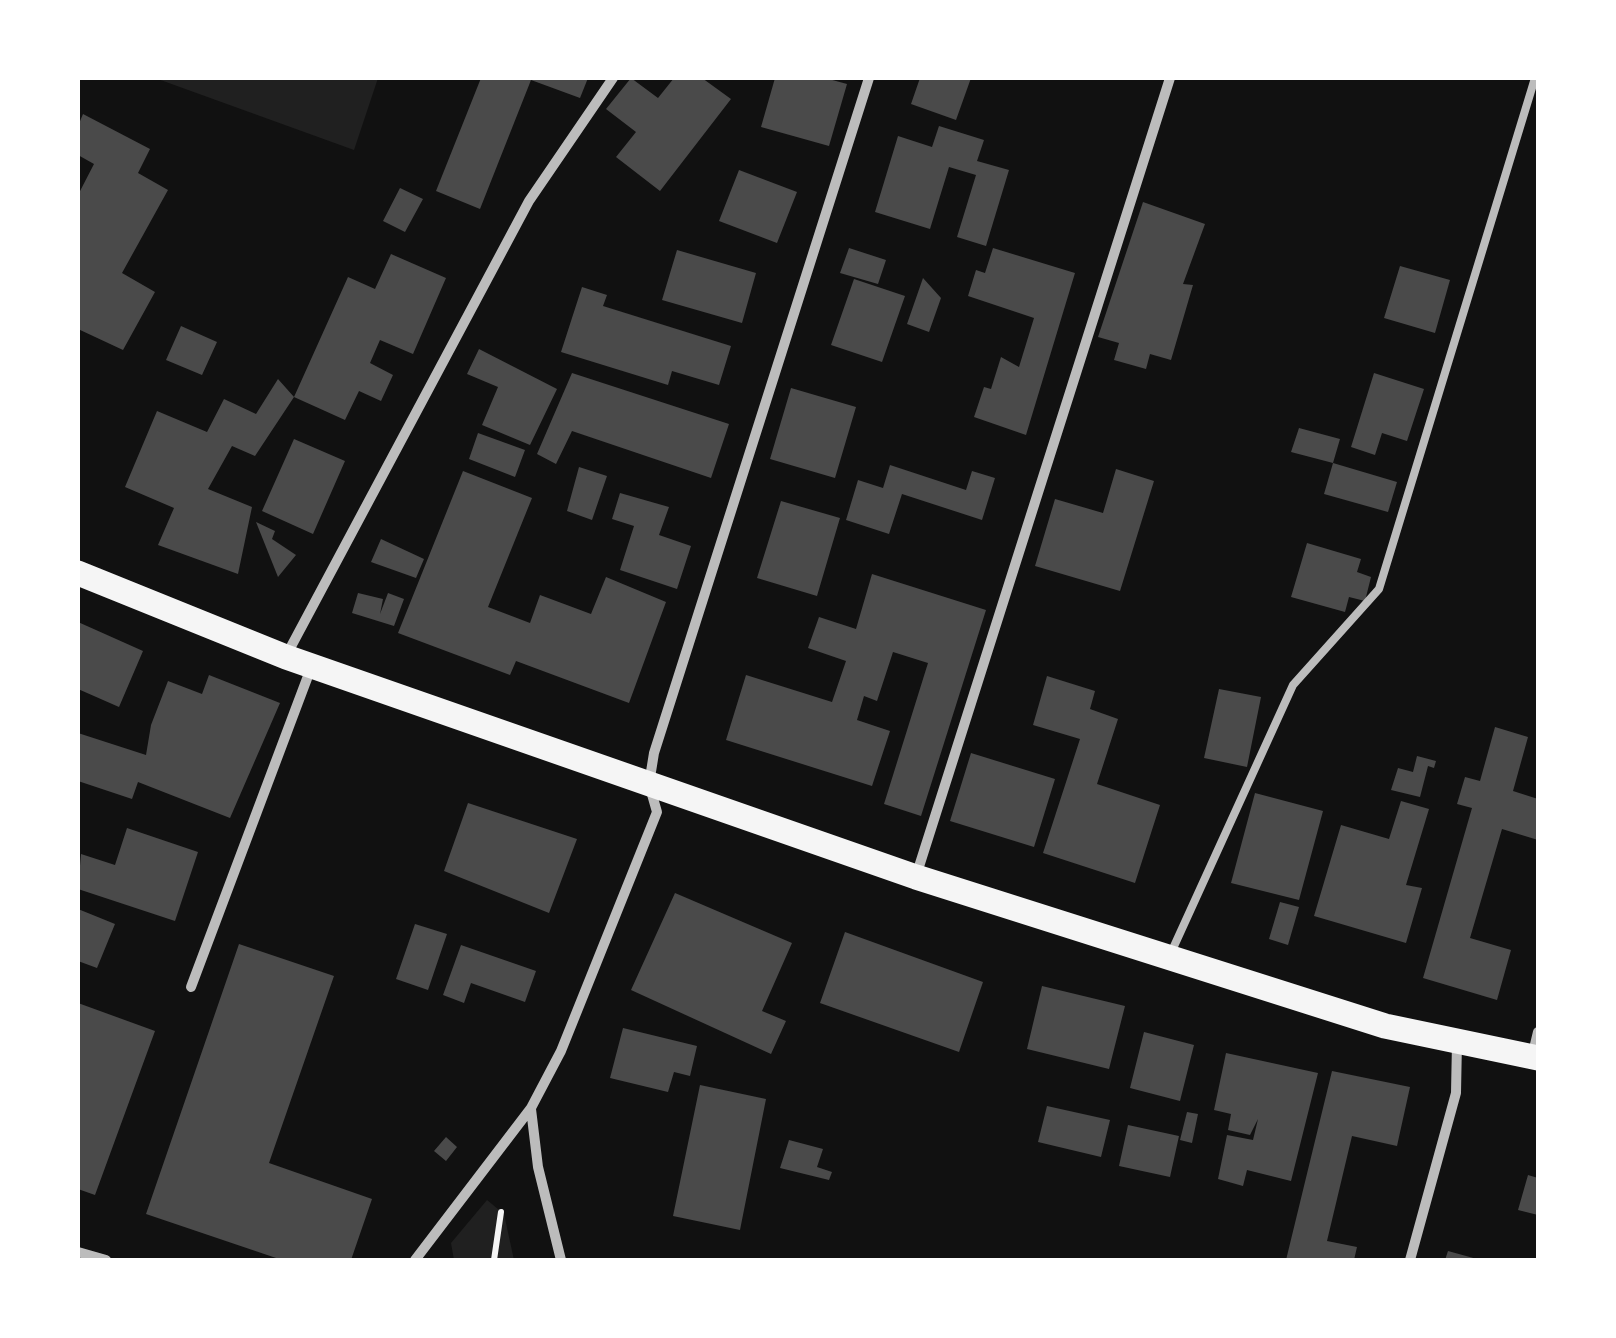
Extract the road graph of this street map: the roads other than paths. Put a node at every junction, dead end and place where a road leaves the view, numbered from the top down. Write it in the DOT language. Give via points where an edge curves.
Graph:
graph roads {
  1 [pos="613,78"];
  2 [pos="868,78"];
  3 [pos="1170,78"];
  4 [pos="1536,78"];
  5 [pos="78,573"];
  6 [pos="286,657"];
  7 [pos="312,667"];
  8 [pos="649,784"];
  9 [pos="916,876"];
  10 [pos="1168,959"];
  11 [pos="191,987"];
  12 [pos="1538,1032"];
  13 [pos="1458,1041"];
  14 [pos="1535,1058"];
  15 [pos="531,1108"];
  16 [pos="78,1252"];
  17 [pos="106,1260"];
  18 [pos="416,1260"];
  19 [pos="561,1260"];
  20 [pos="1410,1260"];
  1 -- 6 [label="street" via="528,201"];
  2 -- 8 [label="street" via="658,738"];
  3 -- 9 [label="street"];
  4 -- 10 [label="lane" via="1379,589 1293,685"];
  5 -- 6 [label="main road"];
  6 -- 7 [label="main road"];
  7 -- 8 [label="main road"];
  7 -- 11 [label="street"];
  8 -- 9 [label="main road"];
  8 -- 15 [label="street" via="657,812 561,1051"];
  9 -- 10 [label="main road"];
  10 -- 13 [label="main road" via="1385,1026"];
  12 -- 14 [label="street"];
  13 -- 14 [label="main road"];
  13 -- 20 [label="street" via="1456,1093"];
  15 -- 18 [label="street"];
  15 -- 19 [label="street"];
  16 -- 17 [label="street"];
}
